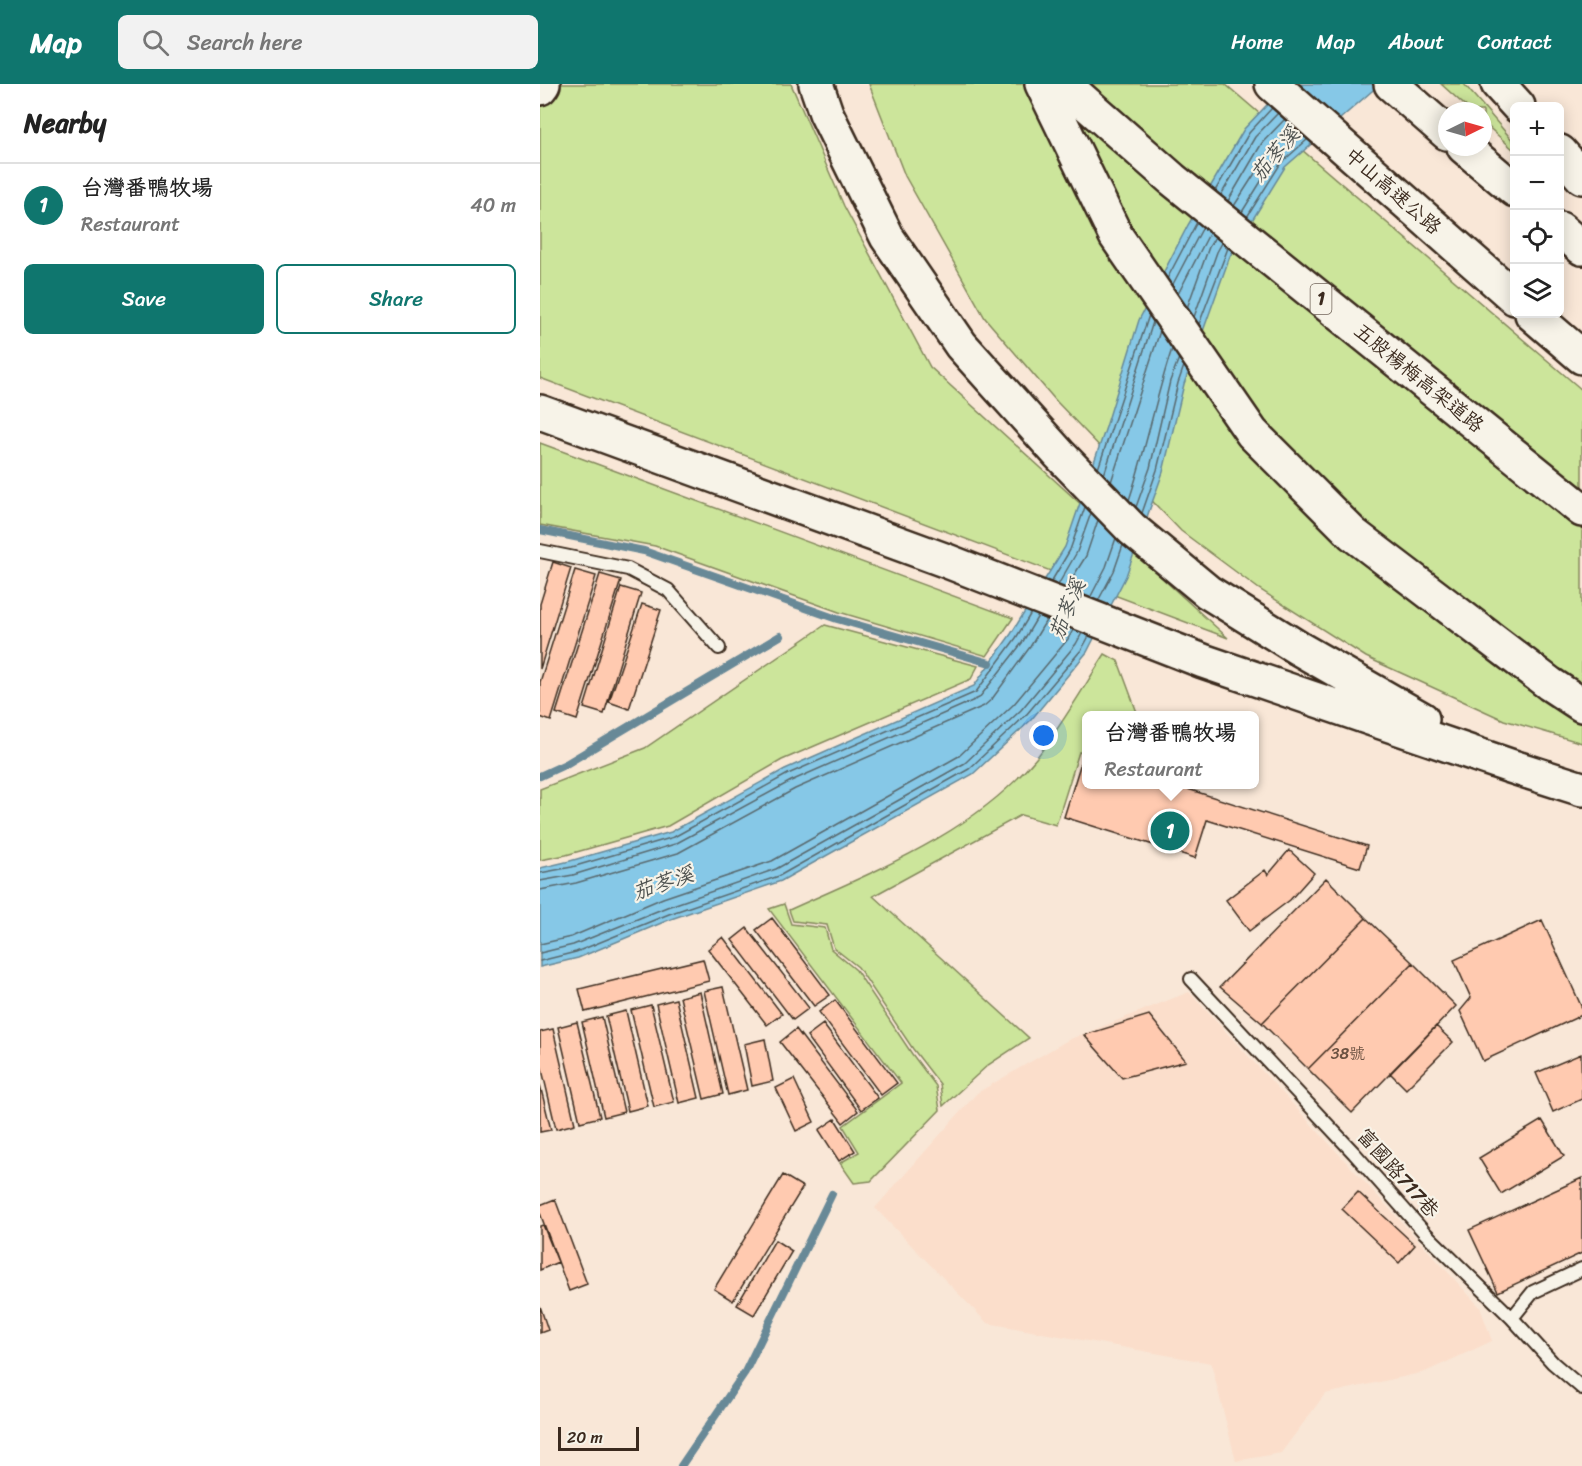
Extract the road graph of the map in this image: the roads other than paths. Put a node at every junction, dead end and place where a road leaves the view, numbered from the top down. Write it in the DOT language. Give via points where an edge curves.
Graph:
graph roads {
  1 [pos="543,84"];
  2 [pos="816,84"];
  3 [pos="1042,84"];
  4 [pos="1064,84"];
  5 [pos="1272,84"];
  6 [pos="1498,84"];
  7 [pos="540,88"];
  8 [pos="1401,93"];
  9 [pos="1514,102"];
  10 [pos="1438,125"];
  11 [pos="1475,156"];
  12 [pos="1564,156"];
  13 [pos="1582,177"];
  14 [pos="1510,186"];
  15 [pos="1564,232"];
  16 [pos="1582,248"];
  17 [pos="1510,294"];
  18 [pos="1537,318"];
  19 [pos="1582,357"];
  20 [pos="540,412"];
  21 [pos="1582,510"];
  22 [pos="540,551"];
  23 [pos="719,648"];
  24 [pos="1582,705"];
  25 [pos="1510,766"];
  26 [pos="1582,789"];
  27 [pos="1191,979"];
  28 [pos="1582,1269"];
  29 [pos="1512,1318"];
  30 [pos="1582,1388"];
  1 -- 7 [label="highway"];
  2 -- 25 [label="highway" via="826,113 887,237 961,345 1132,529 1208,592 1388,701"];
  3 -- 24 [label="highway" via="1116,236 1252,433 1353,534"];
  4 -- 21 [label="highway, 五股楊梅高架道路 / 1" via="1172,179"];
  5 -- 17 [label="highway, 中山高速公路"];
  6 -- 9 [label="highway"];
  8 -- 10 [label="highway"];
  11 -- 14 [label="highway"];
  12 -- 13 [label="highway"];
  15 -- 16 [label="highway"];
  18 -- 19 [label="highway"];
  20 -- 25 [label="highway" via="947,561 1203,661"];
  22 -- 23 [label="lane" via="628,569 668,590"];
  25 -- 26 [label="highway"];
  27 -- 29 [label="lane, 富國路717巷" via="1424,1232"];
  28 -- 29 [label="lane" via="1533,1292"];
  29 -- 30 [label="lane, 富國路717巷"];
}
